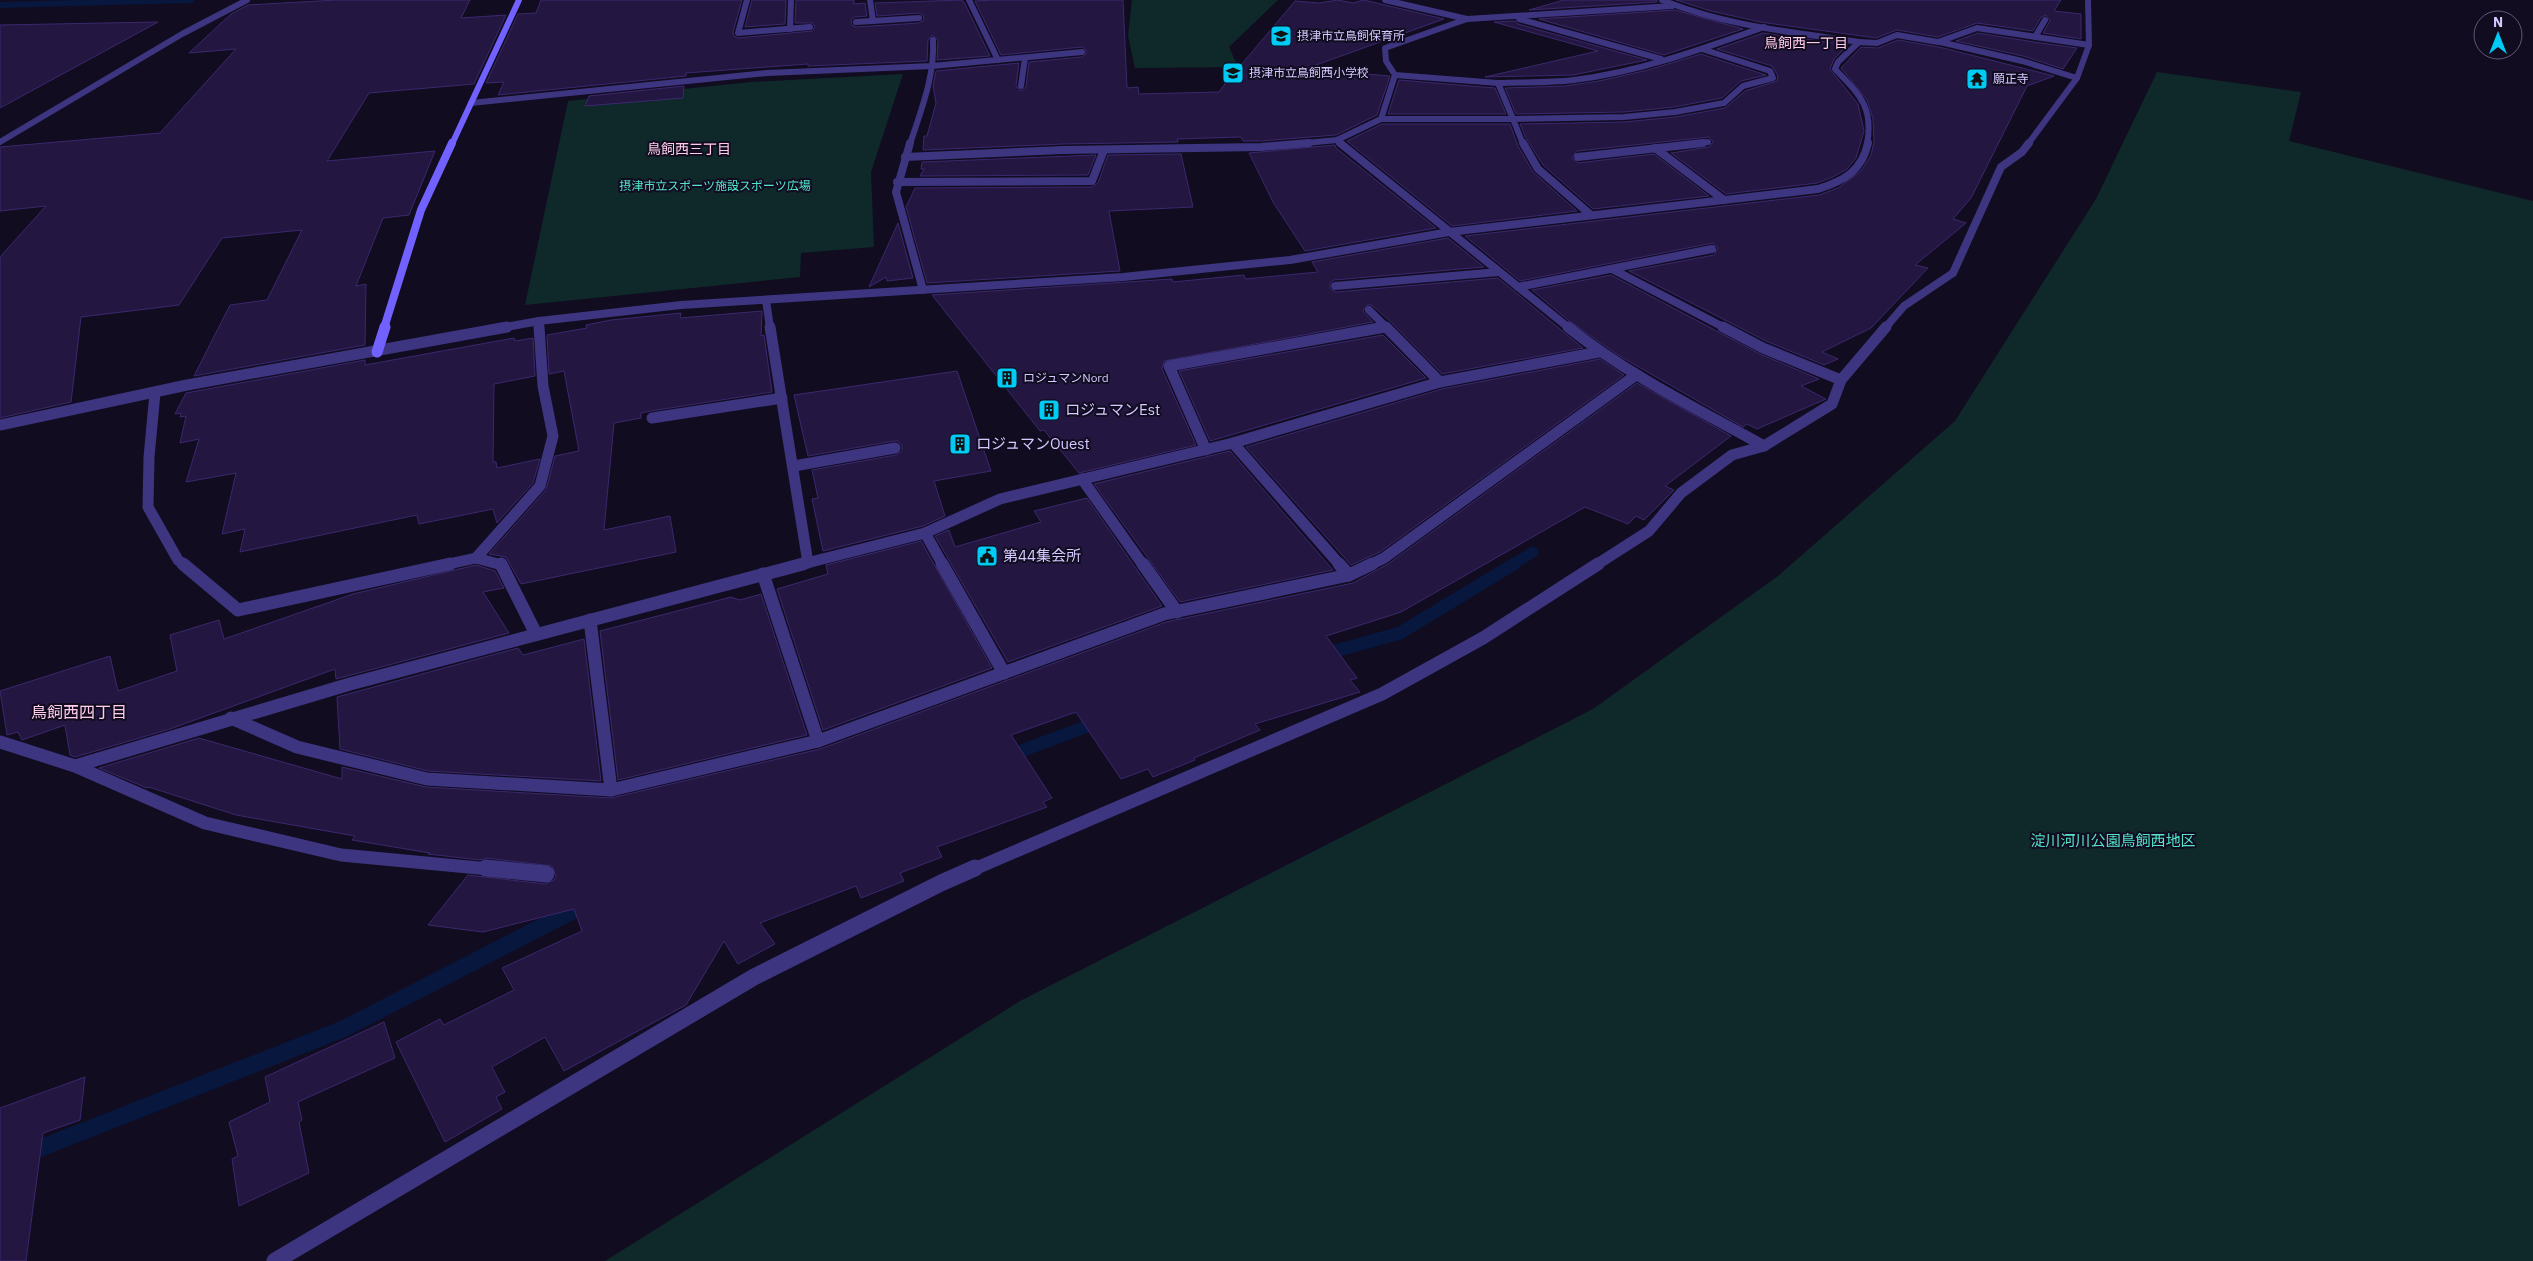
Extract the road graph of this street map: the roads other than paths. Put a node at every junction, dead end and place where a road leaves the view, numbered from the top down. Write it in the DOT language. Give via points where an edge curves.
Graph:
graph roads {
  1 [pos="247,0"];
  2 [pos="519,0"];
  3 [pos="747,0"];
  4 [pos="791,0"];
  5 [pos="870,0"];
  6 [pos="968,0"];
  7 [pos="1385,0"];
  8 [pos="1662,0"];
  9 [pos="2088,0"];
  10 [pos="1674,6"];
  11 [pos="1510,16"];
  12 [pos="919,18"];
  13 [pos="1467,19"];
  14 [pos="2044,20"];
  15 [pos="872,21"];
  16 [pos="856,22"];
  17 [pos="810,27"];
  18 [pos="1764,27"];
  19 [pos="790,29"];
  20 [pos="2036,37"];
  21 [pos="933,40"];
  22 [pos="1859,42"];
  23 [pos="1938,42"];
  24 [pos="2089,45"];
  25 [pos="1702,49"];
  26 [pos="1082,52"];
  27 [pos="1025,58"];
  28 [pos="1663,59"];
  29 [pos="998,60"];
  30 [pos="932,66"];
  31 [pos="1395,75"];
  32 [pos="2077,78"];
  33 [pos="1498,83"];
  34 [pos="1021,86"];
  35 [pos="471,102"];
  36 [pos="1381,119"];
  37 [pos="1513,119"];
  38 [pos="1337,140"];
  39 [pos="0,142"];
  40 [pos="1708,142"];
  41 [pos="1655,148"];
  42 [pos="1104,150"];
  43 [pos="1578,156"];
  44 [pos="905,157"];
  45 [pos="897,182"];
  46 [pos="1724,200"];
  47 [pos="1591,215"];
  48 [pos="1449,232"];
  49 [pos="1712,249"];
  50 [pos="1612,269"];
  51 [pos="1499,272"];
  52 [pos="1335,286"];
  53 [pos="1518,287"];
  54 [pos="923,290"];
  55 [pos="766,300"];
  56 [pos="1369,310"];
  57 [pos="539,321"];
  58 [pos="1385,327"];
  59 [pos="377,352"];
  60 [pos="1599,352"];
  61 [pos="1636,375"];
  62 [pos="1841,380"];
  63 [pos="1440,382"];
  64 [pos="155,393"];
  65 [pos="782,398"];
  66 [pos="652,418"];
  67 [pos="0,425"];
  68 [pos="1233,443"];
  69 [pos="1764,446"];
  70 [pos="895,448"];
  71 [pos="1206,450"];
  72 [pos="794,466"];
  73 [pos="1082,479"];
  74 [pos="925,533"];
  75 [pos="476,558"];
  76 [pos="808,563"];
  77 [pos="764,574"];
  78 [pos="1350,575"];
  79 [pos="1177,612"];
  80 [pos="590,620"];
  81 [pos="536,634"];
  82 [pos="1004,673"];
  83 [pos="231,718"];
  84 [pos="818,740"];
  85 [pos="0,742"];
  86 [pos="75,766"];
  87 [pos="611,790"];
  88 [pos="546,874"];
  89 [pos="275,1261"];
  1 -- 39 [label="street" via="182,34"];
  2 -- 35 [label="street"];
  3 -- 19 [label="street" via="738,33"];
  4 -- 19 [label="street"];
  5 -- 15 [label="street"];
  6 -- 29 [label="street"];
  7 -- 13 [label="street"];
  8 -- 10 [label="street"];
  9 -- 24 [label="street"];
  10 -- 11 [label="street"];
  10 -- 18 [label="street"];
  11 -- 13 [label="street"];
  11 -- 28 [label="street"];
  12 -- 15 [label="street"];
  13 -- 31 [label="street" via="1385,48 1386,61"];
  14 -- 20 [label="street"];
  15 -- 16 [label="street"];
  17 -- 19 [label="street"];
  18 -- 22 [label="street"];
  18 -- 25 [label="street"];
  20 -- 23 [label="street" via="1977,28"];
  20 -- 24 [label="street"];
  21 -- 30 [label="street"];
  22 -- 23 [label="street" via="1877,43 1897,35"];
  22 -- 46 [label="street" via="1835,69 1857,91 1868,110 1872,127 1857,171 1818,190"];
  23 -- 32 [label="street" via="2022,61"];
  24 -- 32 [label="street"];
  25 -- 28 [label="street"];
  25 -- 37 [label="street" via="1770,71 1773,78 1743,86 1724,103 1675,112 1624,117"];
  26 -- 27 [label="street"];
  27 -- 29 [label="street"];
  27 -- 34 [label="street"];
  28 -- 33 [label="street" via="1574,80"];
  29 -- 30 [label="street"];
  30 -- 35 [label="street" via="767,73"];
  30 -- 44 [label="street" via="927,94"];
  31 -- 33 [label="street"];
  31 -- 36 [label="street"];
  32 -- 62 [label="street" via="2022,152 2001,167 1953,273 1904,306"];
  33 -- 37 [label="street"];
  35 -- 59 [label="street" via="421,210"];
  36 -- 37 [label="street"];
  36 -- 38 [label="street"];
  37 -- 47 [label="street" via="1538,169"];
  38 -- 42 [label="street" via="1261,147"];
  38 -- 48 [label="street"];
  40 -- 41 [label="street"];
  41 -- 43 [label="street"];
  41 -- 46 [label="street"];
  42 -- 44 [label="street"];
  42 -- 45 [label="street" via="1092,181"];
  44 -- 45 [label="street"];
  45 -- 54 [label="street" via="896,192"];
  46 -- 47 [label="street"];
  47 -- 48 [label="street"];
  48 -- 51 [label="street"];
  48 -- 54 [label="street" via="1290,260 1123,277"];
  49 -- 50 [label="street"];
  50 -- 53 [label="street"];
  50 -- 62 [label="street" via="1763,348"];
  51 -- 52 [label="street"];
  51 -- 53 [label="street"];
  53 -- 60 [label="street"];
  54 -- 55 [label="street"];
  55 -- 57 [label="street" via="682,305"];
  55 -- 65 [label="street"];
  56 -- 58 [label="street"];
  57 -- 59 [label="street"];
  57 -- 75 [label="street" via="543,386 552,436 540,486"];
  58 -- 63 [label="street"];
  58 -- 71 [label="street" via="1169,366"];
  59 -- 64 [label="street"];
  60 -- 61 [label="street"];
  60 -- 63 [label="street"];
  61 -- 69 [label="street"];
  61 -- 78 [label="street" via="1384,558"];
  62 -- 69 [label="street" via="1832,404"];
  63 -- 68 [label="street"];
  64 -- 67 [label="street"];
  64 -- 75 [label="street" via="148,507 178,560 238,610"];
  65 -- 66 [label="street"];
  65 -- 72 [label="street"];
  68 -- 71 [label="street"];
  68 -- 78 [label="street"];
  69 -- 89 [label="street" via="1732,455 1681,493 1649,531 1466,648 1382,694 941,883 754,978"];
  70 -- 72 [label="street"];
  71 -- 73 [label="street"];
  72 -- 76 [label="street"];
  73 -- 74 [label="street" via="1000,499"];
  73 -- 79 [label="street"];
  74 -- 76 [label="street"];
  74 -- 82 [label="street"];
  75 -- 81 [label="street" via="501,563"];
  76 -- 77 [label="street"];
  77 -- 80 [label="street"];
  77 -- 84 [label="street"];
  78 -- 79 [label="street"];
  79 -- 82 [label="street"];
  80 -- 81 [label="street"];
  80 -- 87 [label="street"];
  81 -- 83 [label="street"];
  82 -- 84 [label="street"];
  83 -- 86 [label="street"];
  83 -- 87 [label="street" via="297,747 427,779"];
  84 -- 87 [label="street"];
  85 -- 86 [label="street"];
  86 -- 88 [label="street" via="205,823 332,853"];
}
